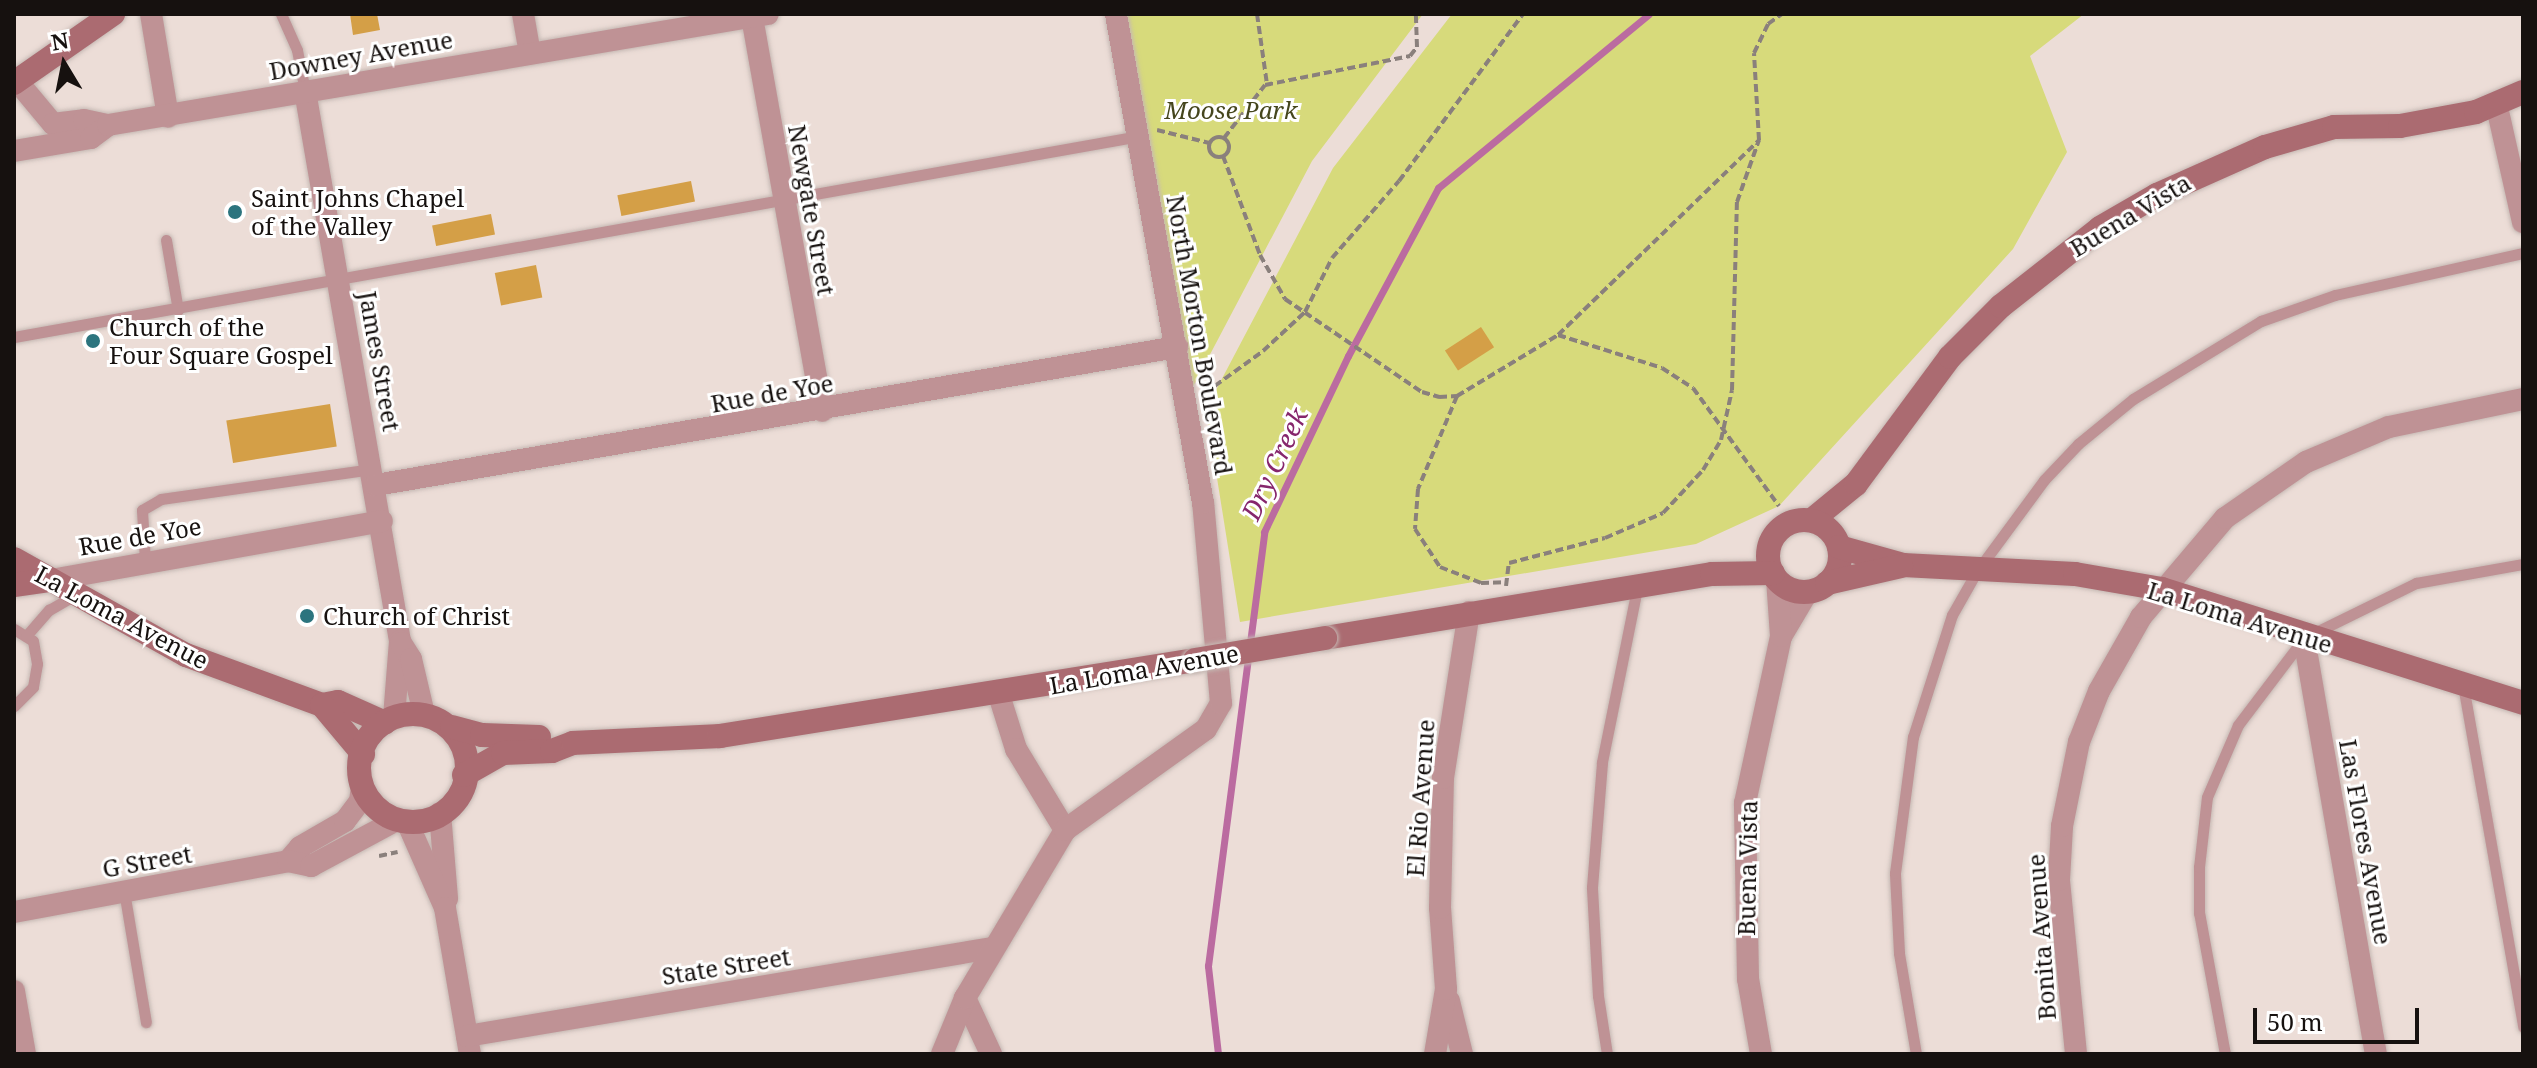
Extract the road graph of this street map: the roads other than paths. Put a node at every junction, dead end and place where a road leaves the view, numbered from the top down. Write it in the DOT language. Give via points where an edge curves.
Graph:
graph roads {
  1 [pos="113,14"];
  2 [pos="151,14"];
  3 [pos="281,14"];
  4 [pos="523,14"];
  5 [pos="1116,14"];
  6 [pos="760,16"];
  7 [pos="530,52"];
  8 [pos="16,82"];
  9 [pos="305,91"];
  10 [pos="2523,92"];
  11 [pos="2497,107"];
  12 [pos="168,117"];
  13 [pos="108,125"];
  14 [pos="1137,129"];
  15 [pos="14,151"];
  16 [pos="784,203"];
  17 [pos="2523,222"];
  18 [pos="166,240"];
  19 [pos="2523,253"];
  20 [pos="339,282"];
  21 [pos="178,310"];
  22 [pos="14,337"];
  23 [pos="1177,347"];
  24 [pos="2523,399"];
  25 [pos="822,411"];
  26 [pos="374,477"];
  27 [pos="1856,484"];
  28 [pos="1812,520"];
  29 [pos="382,521"];
  30 [pos="1772,540"];
  31 [pos="1838,544"];
  32 [pos="14,559"];
  33 [pos="145,561"];
  34 [pos="2523,564"];
  35 [pos="1903,565"];
  36 [pos="1977,571"];
  37 [pos="1712,574"];
  38 [pos="1775,576"];
  39 [pos="51,580"];
  40 [pos="1638,584"];
  41 [pos="14,585"];
  42 [pos="1818,587"];
  43 [pos="2162,589"];
  44 [pos="75,595"];
  45 [pos="1469,612"];
  46 [pos="14,629"];
  47 [pos="26,636"];
  48 [pos="1781,636"];
  49 [pos="2304,638"];
  50 [pos="400,641"];
  51 [pos="2463,685"];
  52 [pos="999,695"];
  53 [pos="2523,703"];
  54 [pos="322,705"];
  55 [pos="14,706"];
  56 [pos="424,714"];
  57 [pos="390,720"];
  58 [pos="452,727"];
  59 [pos="573,743"];
  60 [pos="363,754"];
  61 [pos="464,775"];
  62 [pos="362,787"];
  63 [pos="440,813"];
  64 [pos="401,822"];
  65 [pos="1065,830"];
  66 [pos="288,861"];
  67 [pos="124,891"];
  68 [pos="445,908"];
  69 [pos="14,912"];
  70 [pos="992,948"];
  71 [pos="1446,989"];
  72 [pos="14,991"];
  73 [pos="965,998"];
  74 [pos="146,1022"];
  75 [pos="2523,1027"];
  76 [pos="469,1045"];
  77 [pos="21,1046"];
  78 [pos="942,1054"];
  79 [pos="991,1054"];
  80 [pos="1435,1054"];
  81 [pos="1462,1054"];
  82 [pos="1607,1054"];
  83 [pos="1761,1054"];
  84 [pos="1916,1054"];
  85 [pos="2076,1054"];
  86 [pos="2225,1054"];
  87 [pos="2376,1054"];
  1 -- 8 [label="main road"];
  2 -- 12 [label="street"];
  3 -- 9 [label="lane" via="289,42 297,50"];
  4 -- 7 [label="street"];
  5 -- 14 [label="street, North Morton Boulevard"];
  6 -- 7 [label="street, Downey Avenue"];
  6 -- 16 [label="street, Newgate Street"];
  7 -- 9 [label="street, Downey Avenue"];
  8 -- 13 [label="street" via="53,124 84,120"];
  9 -- 12 [label="street, Downey Avenue"];
  9 -- 20 [label="street, James Street"];
  10 -- 11 [label="main road, Buena Vista"];
  11 -- 17 [label="street"];
  11 -- 27 [label="main road, Buena Vista" via="2400,126 2334,127 2265,147 2157,195 2100,228 2001,306 1914,401"];
  12 -- 13 [label="street, Downey Avenue"];
  13 -- 15 [label="street, Downey Avenue" via="91,138"];
  14 -- 16 [label="lane"];
  14 -- 23 [label="street, North Morton Boulevard"];
  16 -- 20 [label="lane"];
  16 -- 25 [label="street, Newgate Street"];
  18 -- 21 [label="lane"];
  19 -- 36 [label="lane" via="2335,295 2261,321 2200,354 2078,444"];
  20 -- 21 [label="lane"];
  20 -- 26 [label="street, James Street"];
  21 -- 22 [label="lane"];
  23 -- 25 [label="street, Rue de Yoe"];
  23 -- 65 [label="street, North Morton Boulevard" via="1203,503 1221,703 1206,729"];
  24 -- 43 [label="street, Bonita Avenue" via="2389,427 2306,462 2225,518"];
  25 -- 26 [label="street, Rue de Yoe"];
  26 -- 29 [label="street, James Street"];
  26 -- 33 [label="lane" via="161,499 142,510"];
  27 -- 28 [label="main road, Buena Vista"];
  27 -- 31 [label="main road, Buena Vista"];
  28 -- 30 [label="main road" via="1789,523"];
  28 -- 31 [label="main road"];
  29 -- 33 [label="street, Rue de Yoe"];
  29 -- 50 [label="street, James Street"];
  30 -- 37 [label="main road, La Loma Avenue"];
  30 -- 38 [label="main road" via="1768,551"];
  31 -- 35 [label="main road, La Loma Avenue"];
  31 -- 42 [label="main road" via="1839,564"];
  32 -- 39 [label="main road, La Loma Avenue"];
  33 -- 39 [label="street, Rue de Yoe"];
  34 -- 49 [label="lane" via="2416,583"];
  35 -- 36 [label="main road, La Loma Avenue"];
  35 -- 42 [label="main road, La Loma Avenue"];
  36 -- 43 [label="main road, La Loma Avenue" via="2075,574"];
  36 -- 84 [label="lane" via="1952,615 1913,737 1901,800 1895,873 1899,953"];
  37 -- 38 [label="main road, La Loma Avenue"];
  37 -- 40 [label="main road, La Loma Avenue"];
  38 -- 42 [label="main road" via="1793,590"];
  38 -- 48 [label="street, Buena Vista"];
  39 -- 41 [label="main road"];
  39 -- 44 [label="main road, La Loma Avenue"];
  40 -- 45 [label="main road, La Loma Avenue"];
  40 -- 82 [label="lane" via="1602,762 1593,871 1598,996"];
  42 -- 48 [label="street, Buena Vista"];
  43 -- 49 [label="main road, La Loma Avenue"];
  43 -- 85 [label="street, Bonita Avenue" via="2099,691 2069,779 2059,880"];
  44 -- 47 [label="lane" via="49,610"];
  44 -- 54 [label="main road, La Loma Avenue" via="186,655"];
  45 -- 52 [label="main road, La Loma Avenue, bridge"];
  45 -- 71 [label="street, El Rio Avenue" via="1443,778 1440,908"];
  46 -- 47 [label="lane"];
  47 -- 55 [label="lane" via="33,641 37,664 33,687"];
  48 -- 83 [label="street, Buena Vista" via="1745,803 1748,979"];
  49 -- 51 [label="main road, La Loma Avenue"];
  49 -- 86 [label="lane" via="2238,725 2207,797 2199,913"];
  49 -- 87 [label="street, Las Flores Avenue"];
  50 -- 56 [label="street, James Street" via="411,659"];
  50 -- 57 [label="street, James Street"];
  51 -- 53 [label="main road, La Loma Avenue"];
  51 -- 75 [label="lane"];
  52 -- 59 [label="main road, La Loma Avenue" via="720,736"];
  52 -- 65 [label="street" via="1016,749"];
  54 -- 57 [label="main road, La Loma Avenue" via="338,702"];
  54 -- 60 [label="main road, La Loma Avenue"];
  56 -- 57 [label="main road"];
  56 -- 58 [label="main road"];
  57 -- 60 [label="main road"];
  58 -- 59 [label="main road, La Loma Avenue"];
  58 -- 61 [label="main road" via="466,749"];
  59 -- 61 [label="main road, La Loma Avenue" via="552,751 503,753"];
  60 -- 62 [label="main road"];
  61 -- 63 [label="main road"];
  62 -- 64 [label="main road" via="380,814"];
  62 -- 66 [label="street, G Street" via="360,801 345,821 300,847"];
  63 -- 64 [label="main road"];
  63 -- 68 [label="street" via="449,887"];
  64 -- 66 [label="street, G Street" via="311,866"];
  64 -- 68 [label="street"];
  65 -- 70 [label="street, North Morton Boulevard"];
  66 -- 67 [label="street, G Street"];
  67 -- 69 [label="street, G Street"];
  67 -- 74 [label="lane"];
  68 -- 76 [label="street"];
  70 -- 73 [label="street, North Morton Boulevard"];
  70 -- 76 [label="street, State Street"];
  71 -- 80 [label="street, El Rio Avenue"];
  71 -- 81 [label="street, El Rio Avenue"];
  72 -- 77 [label="street"];
  73 -- 78 [label="street, North Morton Boulevard"];
  73 -- 79 [label="street"];
}
